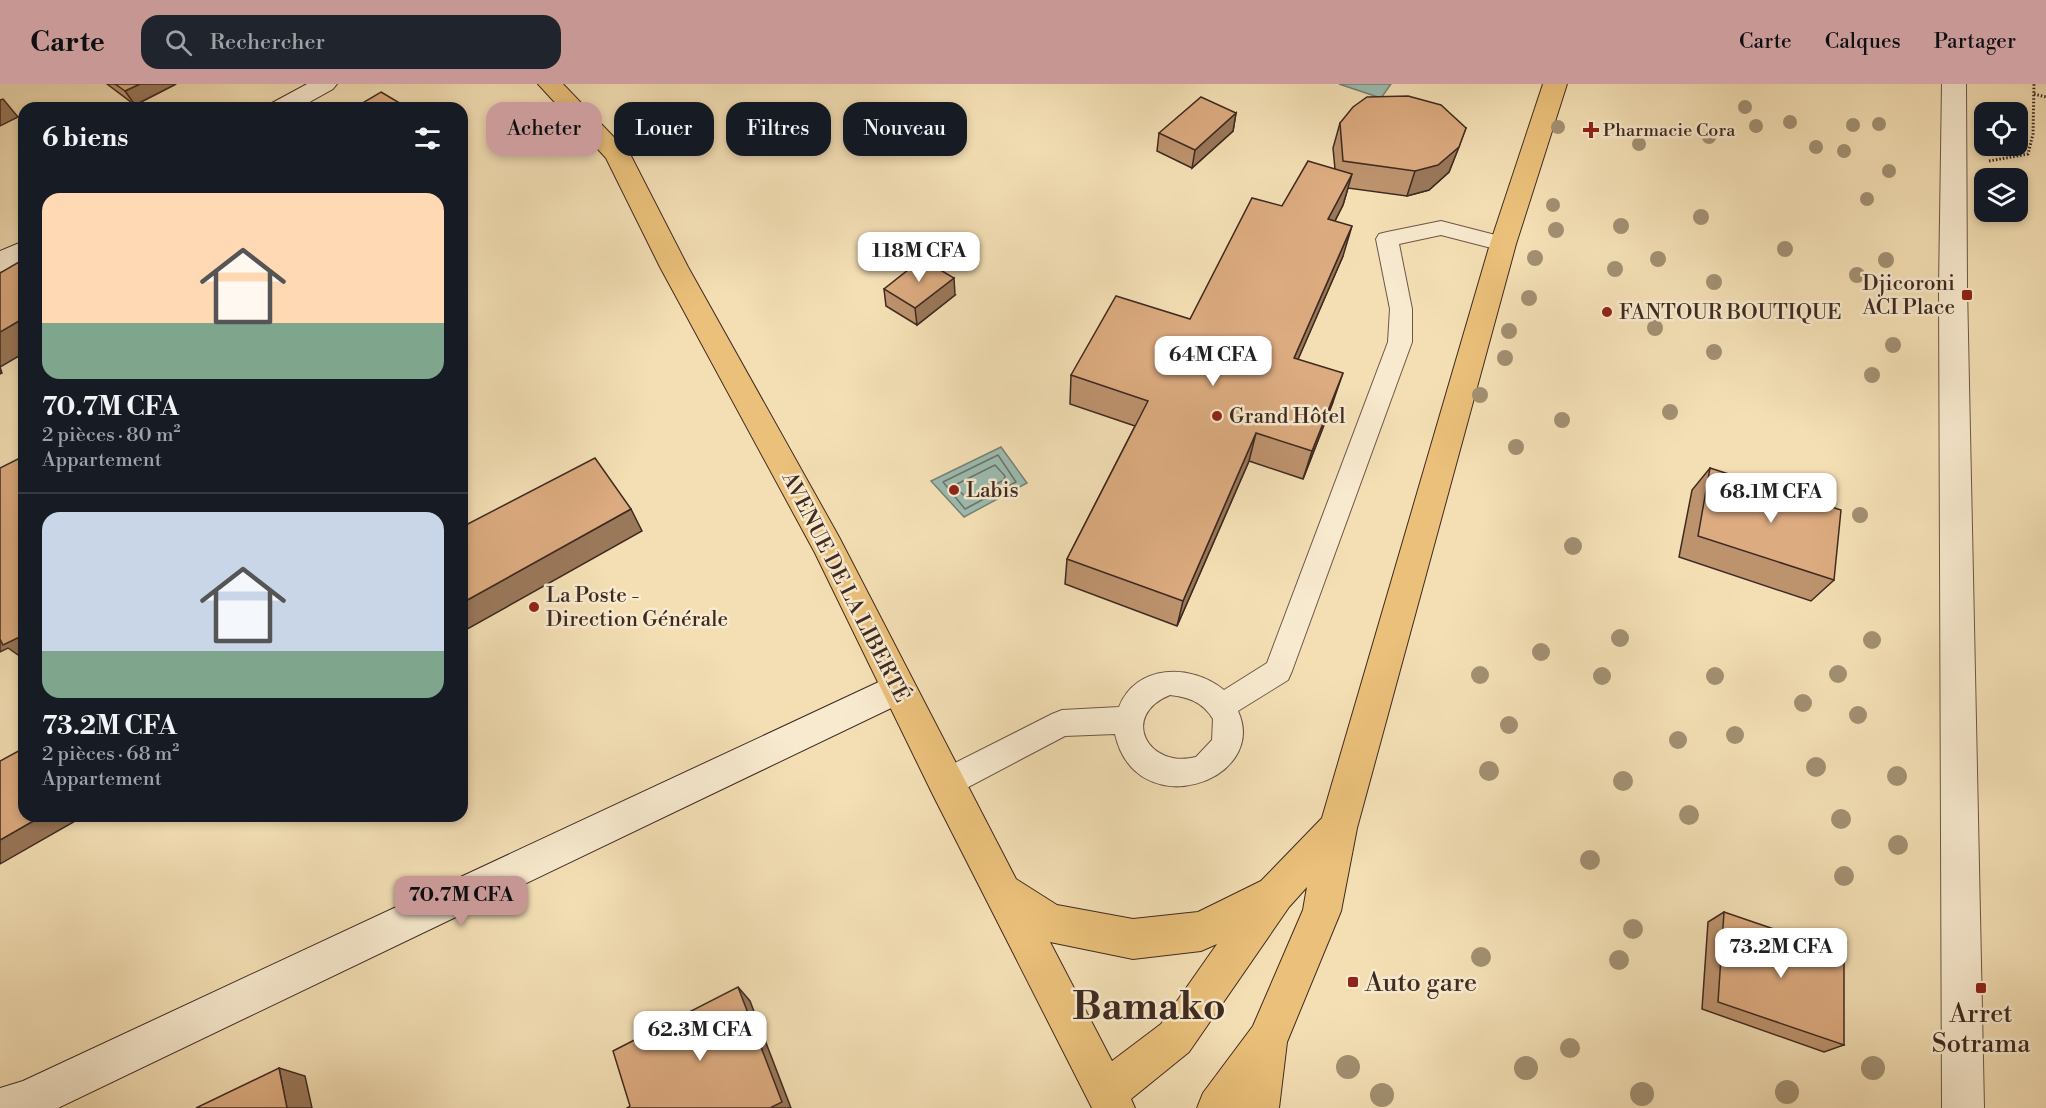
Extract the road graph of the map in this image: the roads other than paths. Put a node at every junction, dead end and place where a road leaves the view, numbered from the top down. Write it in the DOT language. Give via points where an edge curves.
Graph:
graph roads {
  1 [pos="325,84"];
  2 [pos="550,84"];
  3 [pos="1555,84"];
  4 [pos="1954,84"];
  5 [pos="292,102"];
  6 [pos="1503,244"];
  7 [pos="18,253"];
  8 [pos="0,263"];
  9 [pos="898,688"];
  10 [pos="1222,706"];
  11 [pos="1127,720"];
  12 [pos="946,783"];
  13 [pos="1338,828"];
  14 [pos="1001,891"];
  15 [pos="1275,894"];
  16 [pos="1267,1040"];
  17 [pos="1110,1100"];
  18 [pos="2,1108"];
  19 [pos="1218,1108"];
  20 [pos="1258,1108"];
  21 [pos="1963,1108"];
  1 -- 5 [label="street"];
  2 -- 9 [label="main road, AVENUE DE LA LIBERTÉ" via="617,154 674,267 828,546"];
  3 -- 6 [label="main road"];
  4 -- 21 [label="street"];
  6 -- 10 [label="lane" via="1441,228 1388,239 1401,309 1400,342 1278,671"];
  6 -- 13 [label="main road"];
  7 -- 8 [label="street"];
  9 -- 12 [label="main road, AVENUE DE LA LIBERTÉ"];
  9 -- 18 [label="street" via="27,1101"];
  10 -- 11 [label="lane" via="1200,687 1169,682 1142,692"];
  10 -- 11 [label="lane" via="1228,738 1222,752 1211,764 1178,774 1160,770 1145,760 1134,748"];
  11 -- 12 [label="lane" via="1062,723"];
  12 -- 14 [label="main road, AVENUE DE LA LIBERTÉ"];
  13 -- 15 [label="main road"];
  13 -- 16 [label="main road" via="1322,912"];
  14 -- 15 [label="main road" via="1050,923 1132,939 1201,931"];
  14 -- 17 [label="main road, AVENUE DE LA LIBERTÉ"];
  15 -- 17 [label="main road" via="1175,1038"];
  16 -- 19 [label="main road"];
  16 -- 20 [label="main road"];
}
